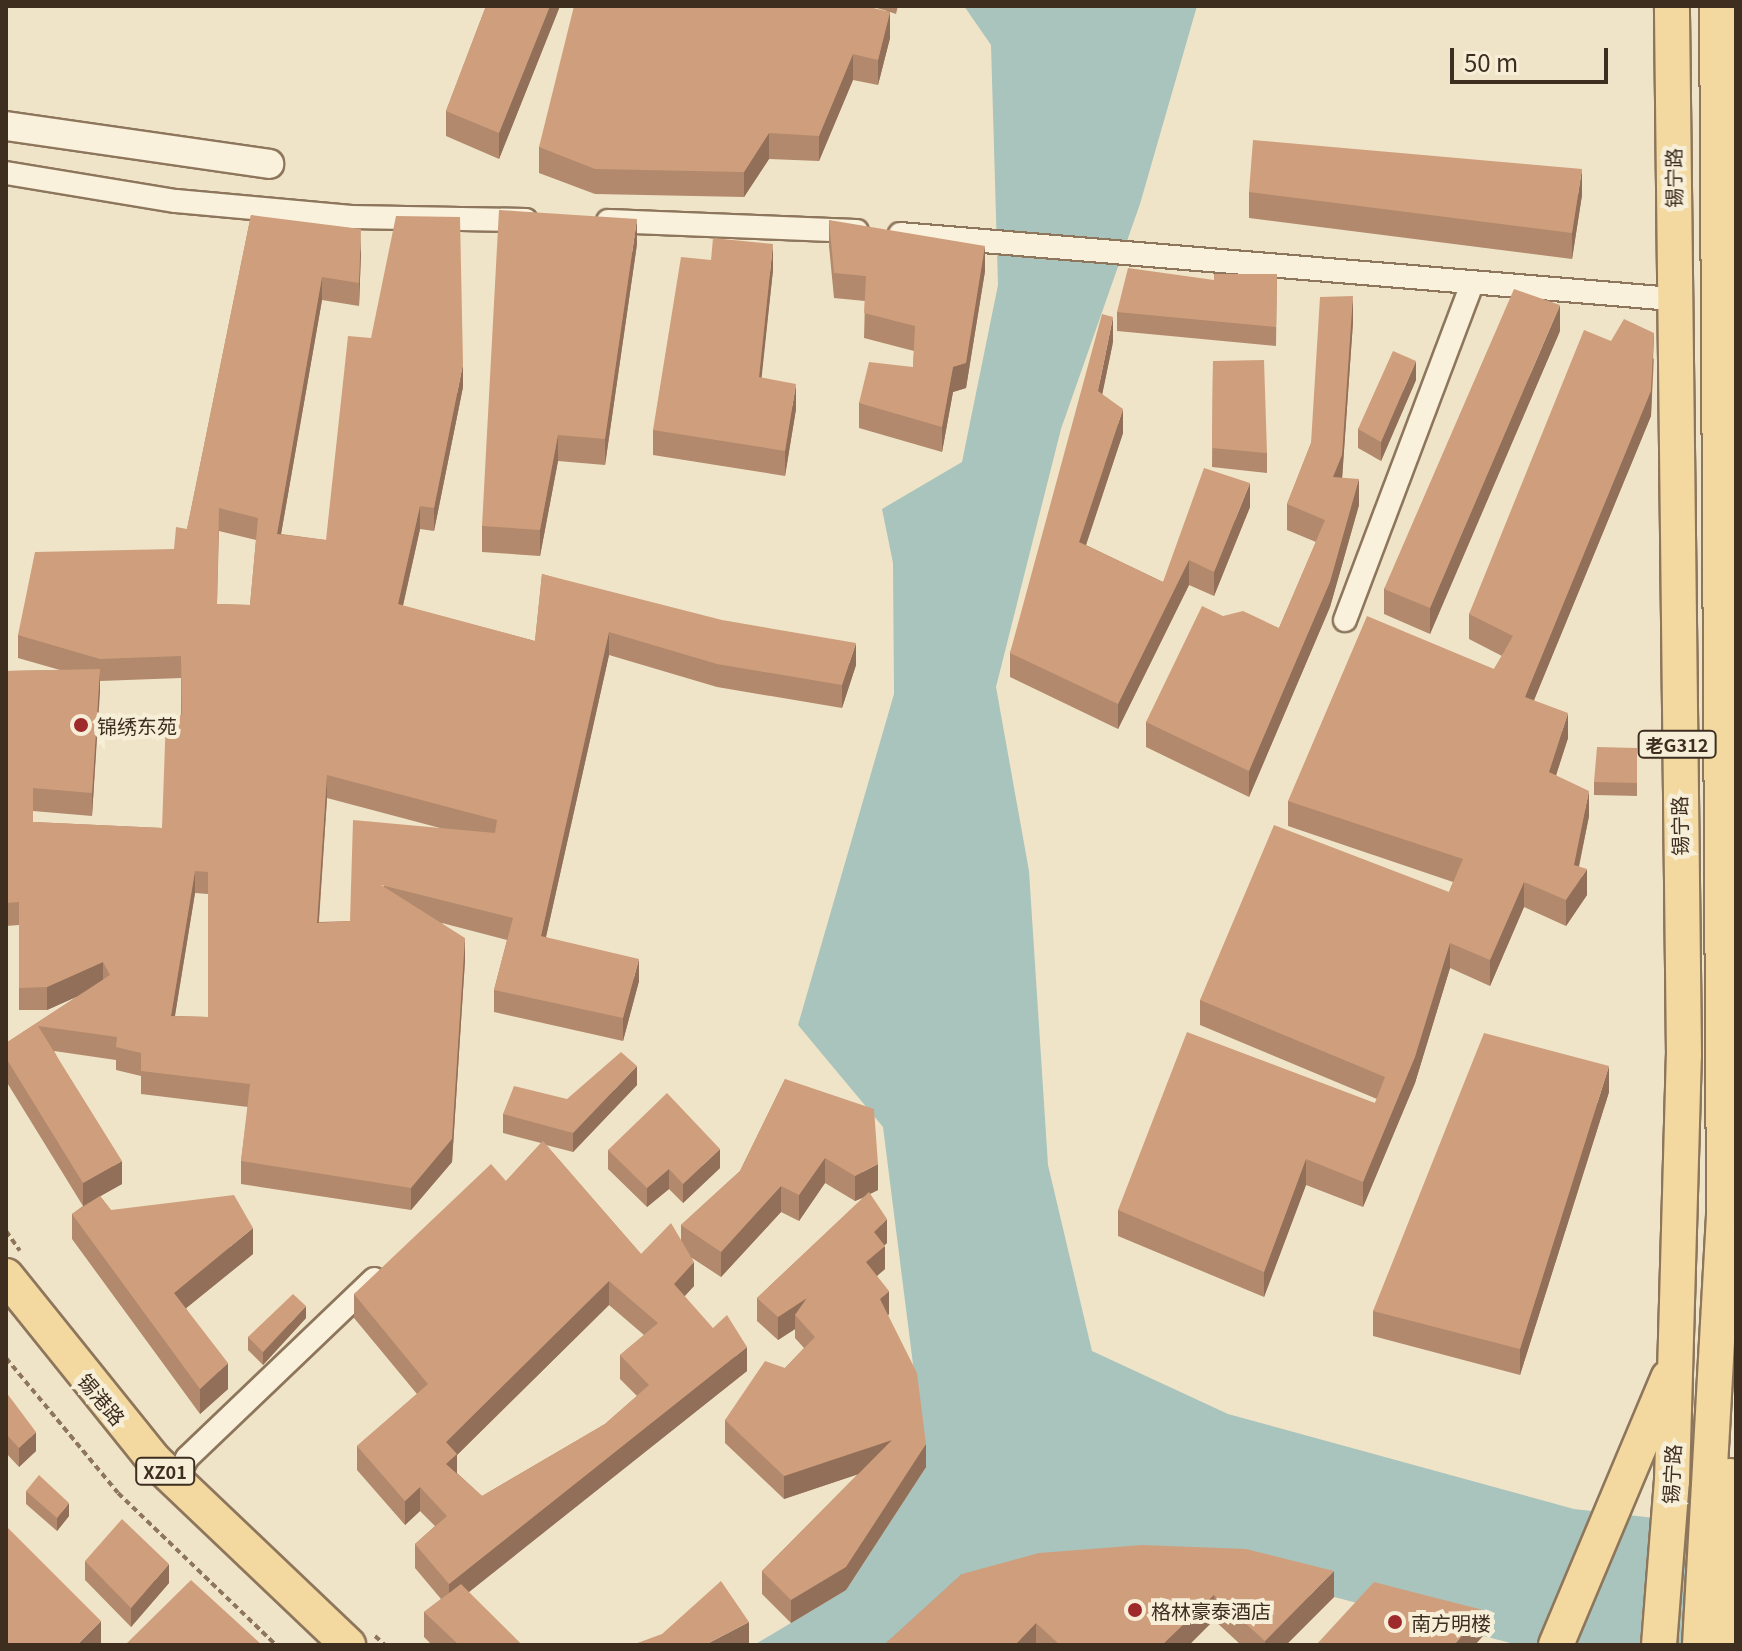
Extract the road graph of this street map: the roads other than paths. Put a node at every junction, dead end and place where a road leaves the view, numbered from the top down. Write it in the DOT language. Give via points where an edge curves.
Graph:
graph roads {
  1 [pos="1672,6"];
  2 [pos="1717,6"];
  3 [pos="6,126"];
  4 [pos="269,164"];
  5 [pos="6,173"];
  6 [pos="548,220"];
  7 [pos="579,220"];
  8 [pos="1472,284"];
  9 [pos="1673,299"];
  10 [pos="1728,337"];
  11 [pos="1345,620"];
  12 [pos="392,1262"];
  13 [pos="6,1276"];
  14 [pos="6,1313"];
  15 [pos="1676,1359"];
  16 [pos="175,1481"];
  17 [pos="1720,1483"];
  18 [pos="315,1645"];
  19 [pos="348,1645"];
  20 [pos="1556,1645"];
  21 [pos="1659,1645"];
  22 [pos="1700,1645"];
  23 [pos="1733,1645"];
  1 -- 9 [label="main road, 锡宁路 / 老G312"];
  2 -- 10 [label="main road, 锡宁路 / 老G312"];
  3 -- 4 [label="street"];
  5 -- 6 [label="street" via="176,201 351,217"];
  7 -- 8 [label="street" via="889,234"];
  8 -- 9 [label="street"];
  8 -- 11 [label="street"];
  9 -- 15 [label="main road, 锡宁路 / 老G312" via="1684,1055"];
  10 -- 17 [label="main road, 锡宁路 / 老G312" via="1726,964 1715,1369"];
  12 -- 16 [label="street" via="187,1458"];
  13 -- 16 [label="main road, 锡港路 / XZ01"];
  14 -- 18 [label="main road, 锡港路 / XZ01" via="137,1475"];
  15 -- 20 [label="main road"];
  15 -- 21 [label="main road, 锡宁路 / 老G312"];
  16 -- 19 [label="main road, 锡港路 / XZ01"];
  17 -- 22 [label="main road, 锡宁路"];
  17 -- 23 [label="main road"];
}
